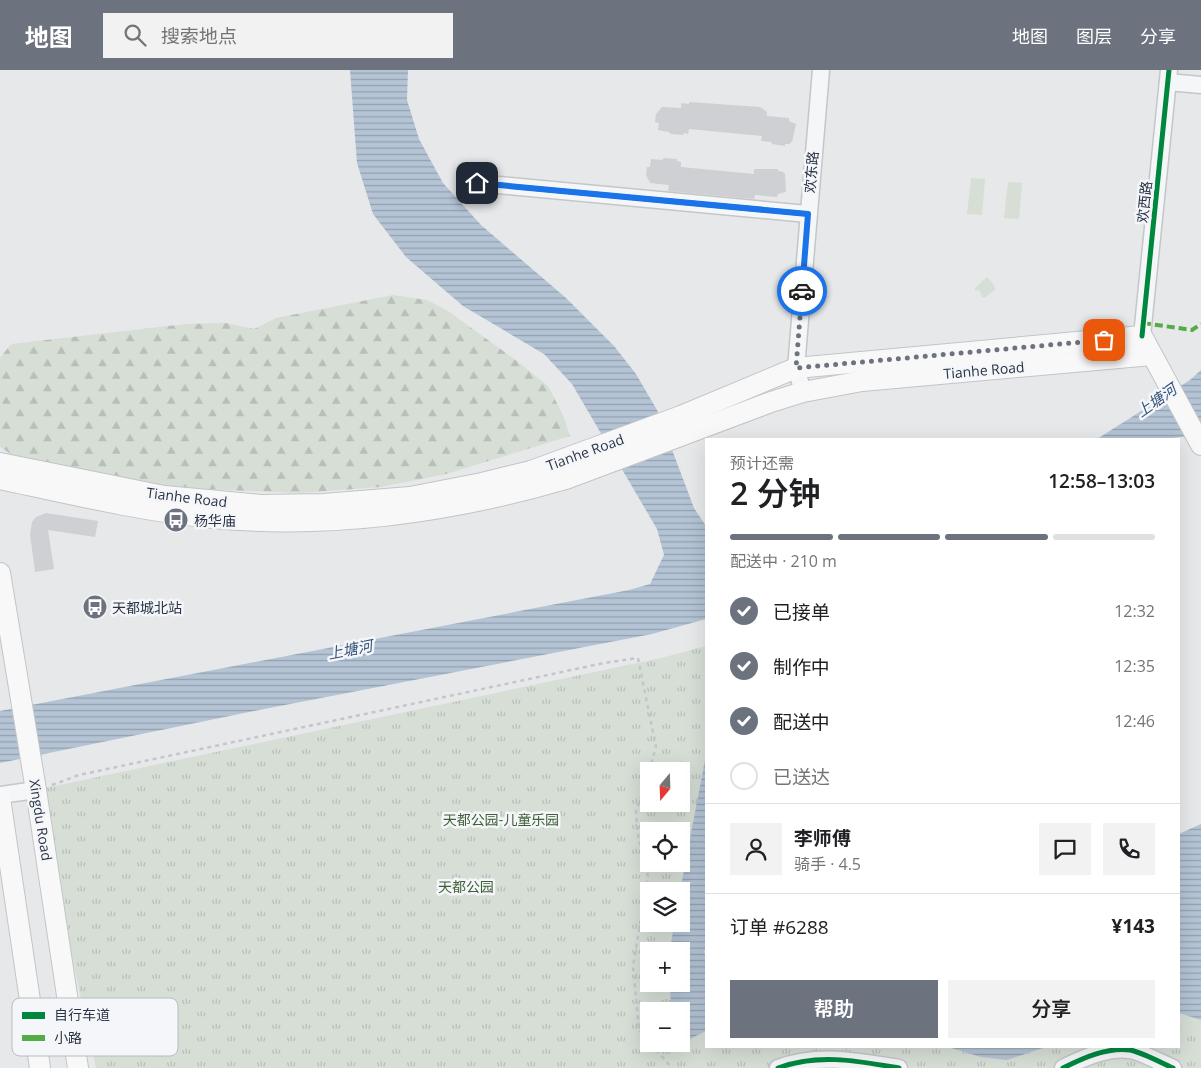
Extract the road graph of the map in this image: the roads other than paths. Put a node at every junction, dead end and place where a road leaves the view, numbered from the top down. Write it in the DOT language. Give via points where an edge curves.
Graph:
graph roads {
  1 [pos="821,70"];
  2 [pos="1168,76"];
  3 [pos="1201,85"];
  4 [pos="477,183"];
  5 [pos="808,214"];
  6 [pos="1142,336"];
  7 [pos="1152,355"];
  8 [pos="796,368"];
  9 [pos="804,392"];
  10 [pos="686,424"];
  11 [pos="1200,444"];
  12 [pos="0,463"];
  13 [pos="0,479"];
  14 [pos="0,573"];
  15 [pos="36,785"];
  16 [pos="0,797"];
  17 [pos="30,998"];
  18 [pos="68,998"];
  19 [pos="778,1068"];
  20 [pos="899,1068"];
  21 [pos="1063,1068"];
  22 [pos="1173,1068"];
  1 -- 5 [label="street, 欢东路"];
  2 -- 3 [label="street"];
  2 -- 6 [label="street, 欢西路"];
  4 -- 5 [label="street"];
  5 -- 8 [label="street, 欢东路"];
  6 -- 7 [label="main road"];
  6 -- 8 [label="main road, Tianhe Road"];
  7 -- 9 [label="main road, Tianhe Road" via="862,381"];
  7 -- 11 [label="main road"];
  8 -- 9 [label="street, 欢东路"];
  8 -- 10 [label="main road, Tianhe Road"];
  9 -- 10 [label="main road, Tianhe Road"];
  10 -- 12 [label="main road, Tianhe Road" via="482,483 410,497 315,504 261,505 164,496"];
  10 -- 13 [label="main road, Tianhe Road" via="566,479 532,489 452,506 343,519 275,521 212,518"];
  14 -- 15 [label="main road, Xingdu Road"];
  15 -- 16 [label="street"];
  15 -- 18 [label="main road, Xingdu Road"];
  16 -- 17 [label="main road"];
  19 -- 20 [label="street" via="824,1058"];
  21 -- 22 [label="street" via="1084,1058 1131,1050"];
}
